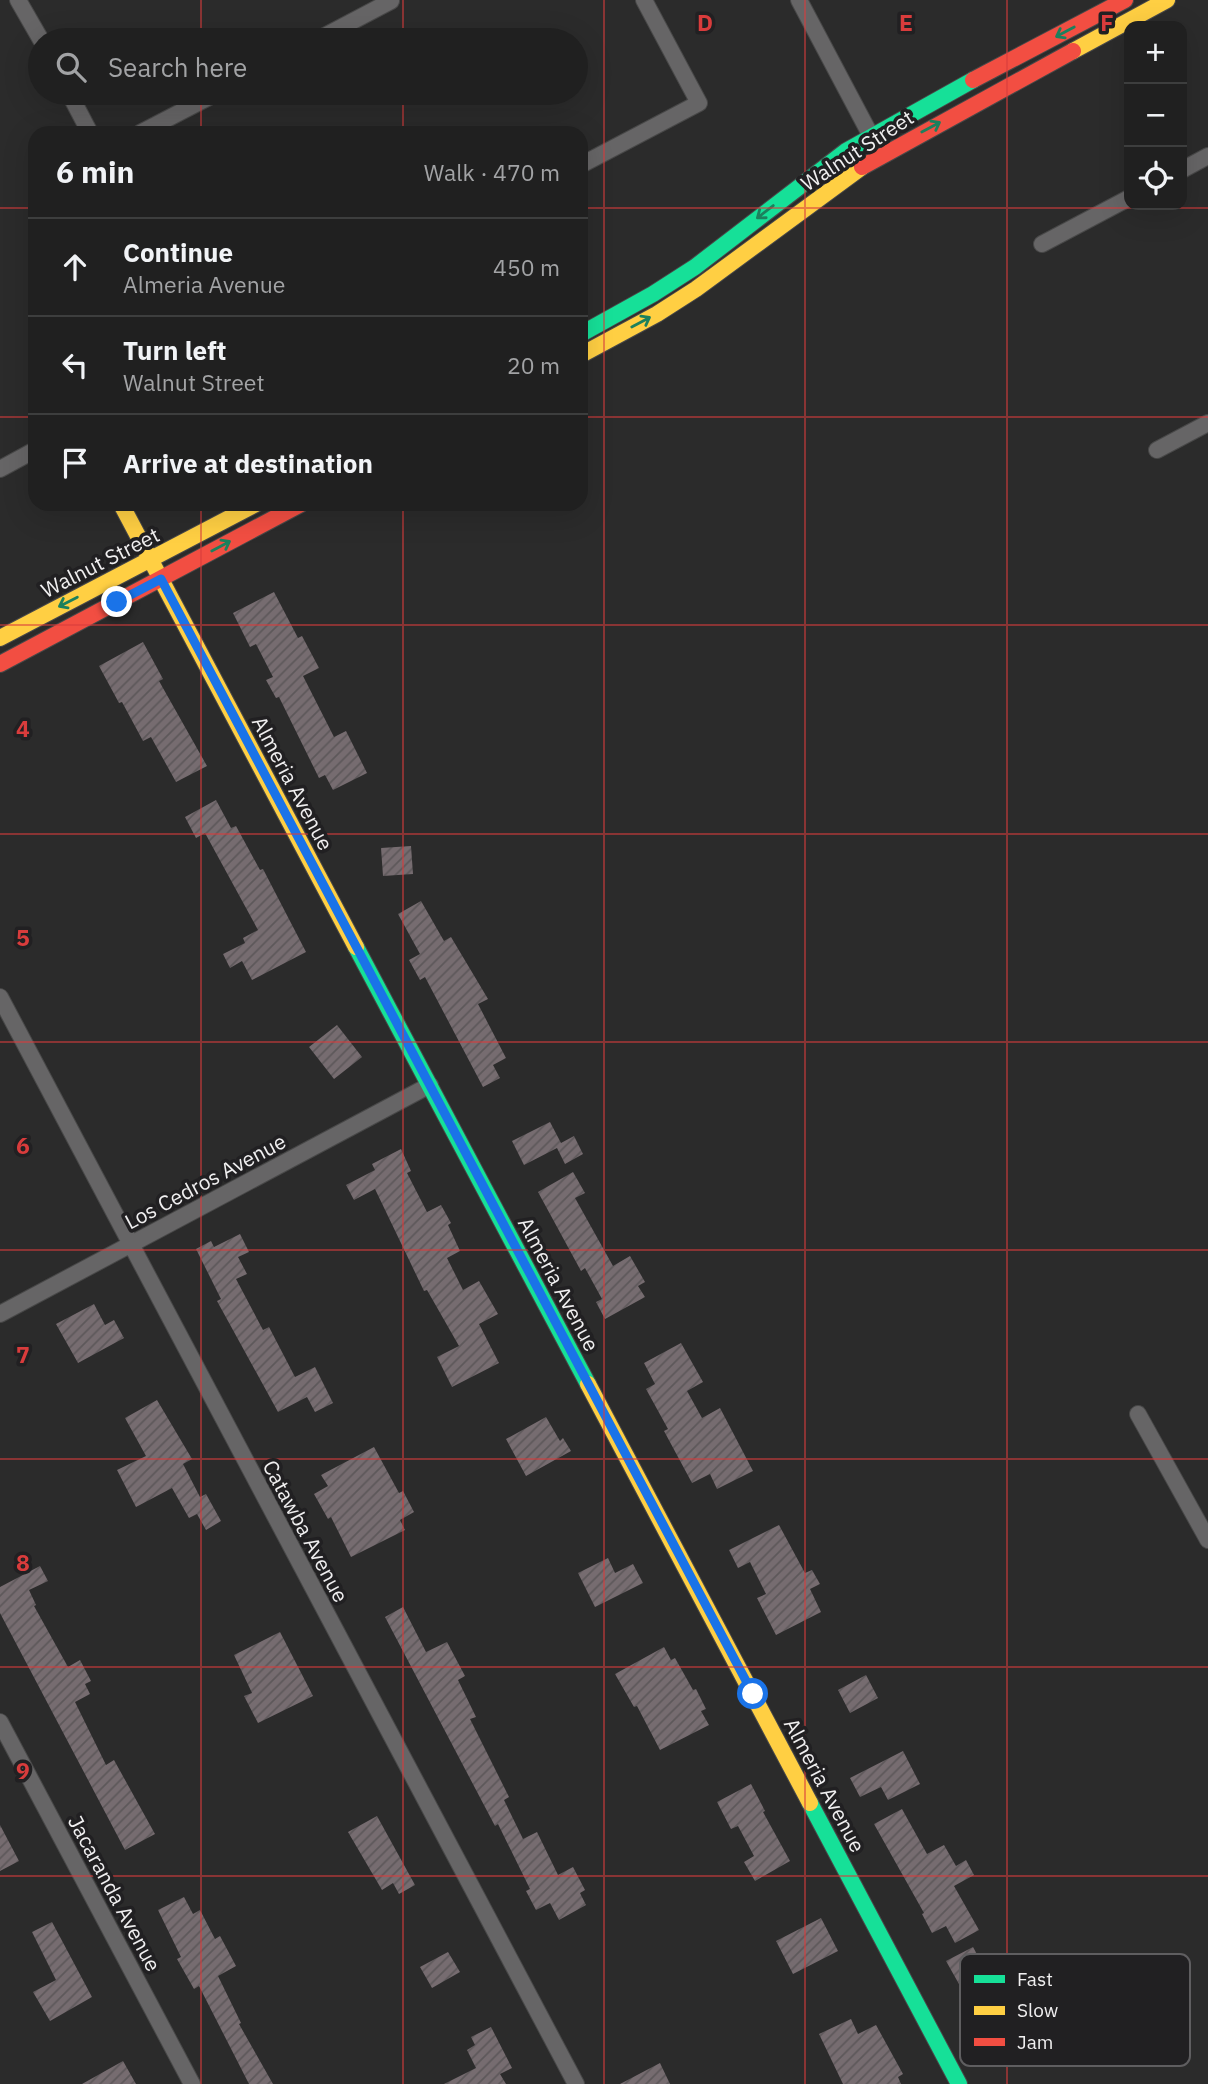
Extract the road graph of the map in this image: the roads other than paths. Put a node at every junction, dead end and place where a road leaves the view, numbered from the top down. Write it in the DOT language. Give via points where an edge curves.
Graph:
graph roads {
  1 [pos="18,0"];
  2 [pos="645,0"];
  3 [pos="799,0"];
  4 [pos="1125,0"];
  5 [pos="1167,0"];
  6 [pos="391,1"];
  7 [pos="34,28"];
  8 [pos="340,28"];
  9 [pos="75,105"];
  10 [pos="194,105"];
  11 [pos="86,126"];
  12 [pos="154,126"];
  13 [pos="872,136"];
  14 [pos="1208,156"];
  15 [pos="588,160"];
  16 [pos="1187,167"];
  17 [pos="1124,201"];
  18 [pos="1042,244"];
  19 [pos="588,330"];
  20 [pos="588,351"];
  21 [pos="1208,423"];
  22 [pos="1157,450"];
  23 [pos="28,454"];
  24 [pos="0,469"];
  25 [pos="125,511"];
  26 [pos="243,511"];
  27 [pos="288,511"];
  28 [pos="151,560"];
  29 [pos="161,579"];
  30 [pos="0,638"];
  31 [pos="0,664"];
  32 [pos="0,997"];
  33 [pos="430,1085"];
  34 [pos="131,1245"];
  35 [pos="0,1314"];
  36 [pos="1138,1414"];
  37 [pos="1208,1540"];
  38 [pos="0,1723"];
  39 [pos="192,2084"];
  40 [pos="576,2084"];
  41 [pos="959,2084"];
  1 -- 7 [label="street"];
  2 -- 15 [label="street" via="699,103"];
  3 -- 13 [label="street"];
  4 -- 13 [label="street, Walnut Street, one-way"];
  20 -- 5 [label="street, Walnut Street, one-way" via="696,289 871,161"];
  6 -- 8 [label="street"];
  9 -- 11 [label="street"];
  10 -- 12 [label="street"];
  13 -- 19 [label="street, Walnut Street, one-way" via="821,169 695,267"];
  14 -- 16 [label="street"];
  17 -- 18 [label="street"];
  21 -- 22 [label="street"];
  23 -- 24 [label="street"];
  25 -- 28 [label="street, Almeria Avenue"];
  26 -- 28 [label="street, Walnut Street"];
  29 -- 27 [label="street, Walnut Street, one-way"];
  28 -- 29 [label="street, Almeria Avenue"];
  28 -- 30 [label="street, Walnut Street, one-way"];
  29 -- 31 [label="street, Walnut Street"];
  29 -- 33 [label="street, Almeria Avenue"];
  32 -- 34 [label="street, Catawba Avenue"];
  33 -- 34 [label="street, Los Cedros Avenue"];
  33 -- 41 [label="street, Almeria Avenue"];
  34 -- 35 [label="street, Los Cedros Avenue"];
  34 -- 40 [label="street, Catawba Avenue"];
  36 -- 37 [label="street"];
  38 -- 39 [label="street, Jacaranda Avenue"];
}
